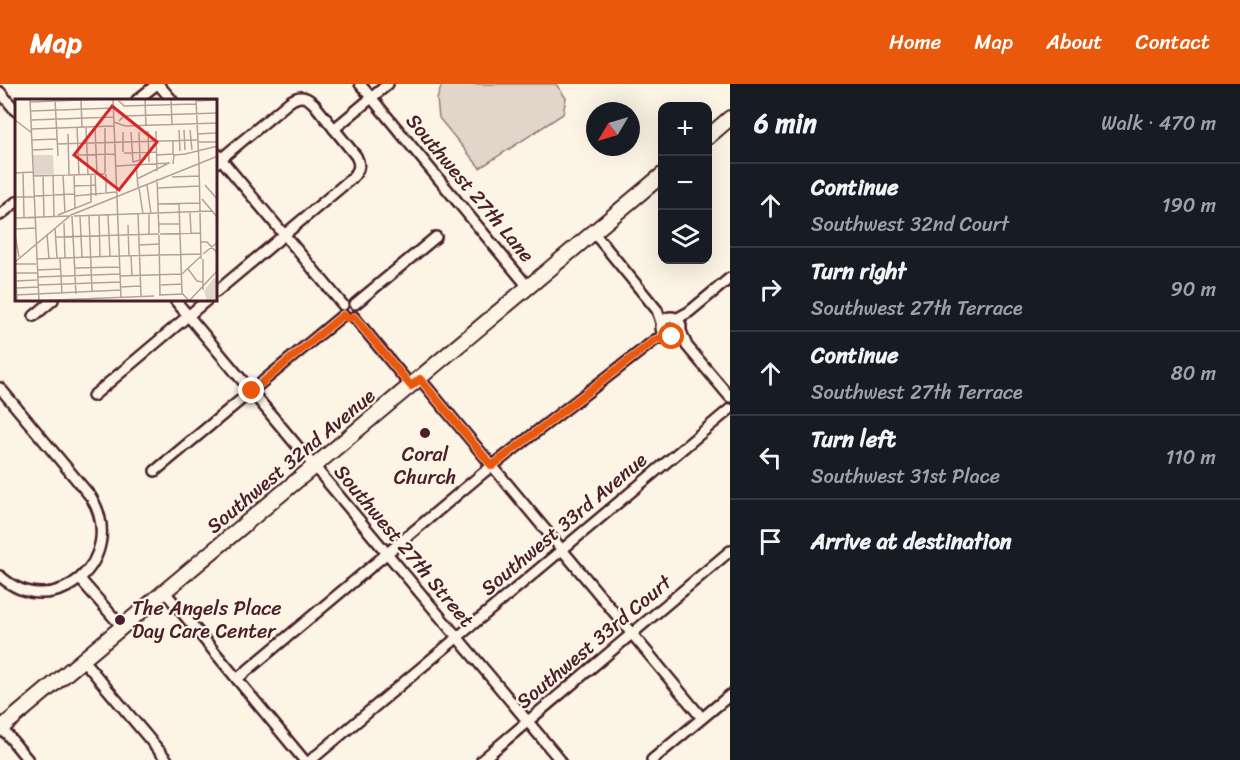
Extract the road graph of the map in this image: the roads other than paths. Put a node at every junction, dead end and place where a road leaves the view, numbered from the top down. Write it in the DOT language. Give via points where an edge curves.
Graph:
graph roads {
  1 [pos="6,84"];
  2 [pos="158,84"];
  3 [pos="360,84"];
  4 [pos="388,84"];
  5 [pos="0,90"];
  6 [pos="372,98"];
  7 [pos="138,99"];
  8 [pos="171,99"];
  9 [pos="15,110"];
  10 [pos="730,118"];
  11 [pos="334,129"];
  12 [pos="712,134"];
  13 [pos="218,158"];
  14 [pos="658,179"];
  15 [pos="15,203"];
  16 [pos="0,215"];
  17 [pos="594,233"];
  18 [pos="285,234"];
  19 [pos="436,237"];
  20 [pos="730,278"];
  21 [pos="529,288"];
  22 [pos="218,290"];
  23 [pos="51,302"];
  24 [pos="177,302"];
  25 [pos="205,302"];
  26 [pos="355,304"];
  27 [pos="343,305"];
  28 [pos="657,310"];
  29 [pos="343,315"];
  30 [pos="34,316"];
  31 [pos="188,316"];
  32 [pos="354,317"];
  33 [pos="677,323"];
  34 [pos="666,332"];
  35 [pos="687,346"];
  36 [pos="416,382"];
  37 [pos="0,388"];
  38 [pos="252,391"];
  39 [pos="93,396"];
  40 [pos="730,397"];
  41 [pos="730,409"];
  42 [pos="315,466"];
  43 [pos="492,466"];
  44 [pos="155,471"];
  45 [pos="562,549"];
  46 [pos="730,551"];
  47 [pos="387,554"];
  48 [pos="0,576"];
  49 [pos="80,579"];
  50 [pos="165,592"];
  51 [pos="122,627"];
  52 [pos="632,633"];
  53 [pos="457,638"];
  54 [pos="83,660"];
  55 [pos="237,679"];
  56 [pos="730,695"];
  57 [pos="702,718"];
  58 [pos="528,721"];
  59 [pos="1,729"];
  60 [pos="28,760"];
  61 [pos="167,760"];
  62 [pos="304,760"];
  63 [pos="311,760"];
  64 [pos="482,760"];
  65 [pos="560,760"];
  66 [pos="652,760"];
  1 -- 5 [label="street"];
  2 -- 7 [label="street"];
  2 -- 8 [label="street"];
  3 -- 6 [label="street, Southwest 27th Lane"];
  4 -- 6 [label="street"];
  5 -- 9 [label="street"];
  6 -- 11 [label="street"];
  6 -- 21 [label="street, Southwest 27th Lane"];
  10 -- 12 [label="street"];
  11 -- 13 [label="street" via="310,100 300,97"];
  11 -- 18 [label="street" via="356,156 359,168"];
  13 -- 18 [label="street"];
  14 -- 17 [label="street, Southwest 32nd Avenue"];
  15 -- 16 [label="street"];
  17 -- 21 [label="street, Southwest 32nd Avenue"];
  17 -- 28 [label="street"];
  18 -- 22 [label="street"];
  18 -- 27 [label="street"];
  19 -- 26 [label="street"];
  20 -- 33 [label="street"];
  21 -- 36 [label="street, Southwest 32nd Avenue"];
  23 -- 30 [label="street"];
  24 -- 31 [label="street, Southwest 27th Street"];
  25 -- 31 [label="street"];
  26 -- 27 [label="street"];
  26 -- 32 [label="street" via="358,311"];
  27 -- 29 [label="street"];
  28 -- 33 [label="street"];
  28 -- 34 [label="street"];
  29 -- 32 [label="street"];
  29 -- 38 [label="street"];
  31 -- 38 [label="street, Southwest 27th Street"];
  31 -- 39 [label="street"];
  32 -- 36 [label="street"];
  33 -- 34 [label="street" via="677,335"];
  33 -- 34 [label="street" via="665,320"];
  33 -- 35 [label="street"];
  34 -- 35 [label="street"];
  34 -- 43 [label="street"];
  35 -- 40 [label="street"];
  36 -- 42 [label="street, Southwest 32nd Avenue"];
  36 -- 43 [label="street"];
  37 -- 49 [label="street" via="97,509 102,529 100,547 92,566"];
  38 -- 42 [label="street, Southwest 27th Street"];
  38 -- 44 [label="street"];
  41 -- 45 [label="street, Southwest 33rd Avenue"];
  42 -- 47 [label="street, Southwest 27th Street"];
  42 -- 50 [label="street, Southwest 32nd Avenue"];
  43 -- 45 [label="street"];
  43 -- 47 [label="street"];
  45 -- 52 [label="street"];
  45 -- 53 [label="street, Southwest 33rd Avenue"];
  46 -- 52 [label="street, Southwest 33rd Court"];
  47 -- 53 [label="street, Southwest 27th Street"];
  47 -- 55 [label="street"];
  48 -- 49 [label="street" via="15,587 40,593 65,588"];
  49 -- 51 [label="street"];
  50 -- 51 [label="street, Southwest 32nd Avenue"];
  50 -- 55 [label="street"];
  51 -- 54 [label="street, Southwest 32nd Avenue"];
  52 -- 57 [label="street"];
  52 -- 58 [label="street, Southwest 33rd Court"];
  53 -- 58 [label="street, Southwest 27th Street"];
  53 -- 63 [label="street, Southwest 33rd Avenue"];
  54 -- 59 [label="street, Southwest 32nd Avenue"];
  54 -- 61 [label="street"];
  55 -- 62 [label="street"];
  56 -- 57 [label="street"];
  57 -- 66 [label="street"];
  58 -- 64 [label="street, Southwest 33rd Court"];
  58 -- 65 [label="street, Southwest 27th Street"];
  59 -- 60 [label="street"];
}
